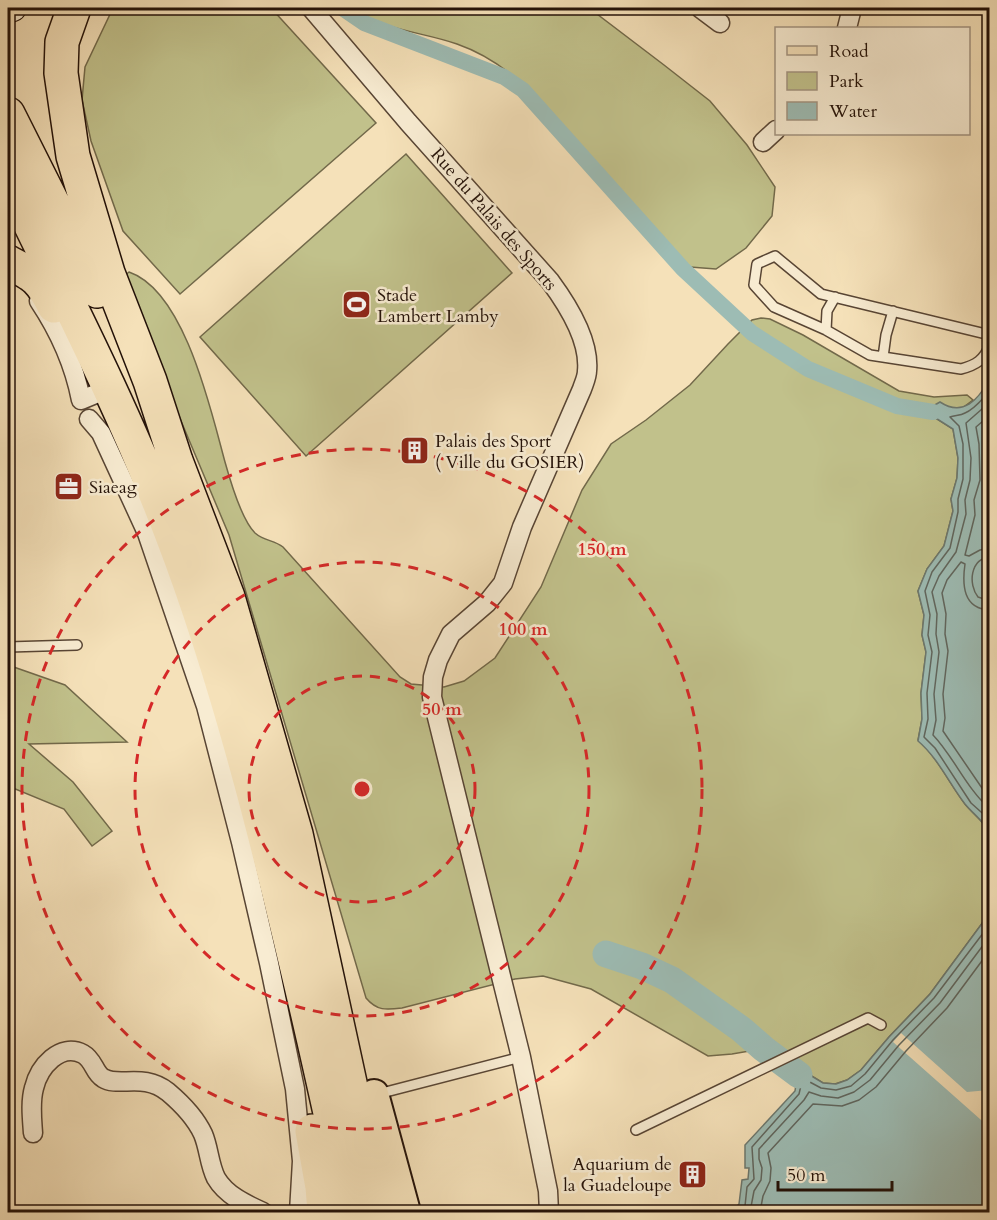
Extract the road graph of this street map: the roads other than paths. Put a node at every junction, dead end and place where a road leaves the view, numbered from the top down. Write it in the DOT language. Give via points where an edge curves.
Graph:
graph roads {
  1 [pos="13,8"];
  2 [pos="74,8"];
  3 [pos="311,8"];
  4 [pos="700,8"];
  5 [pos="852,8"];
  6 [pos="8,10"];
  7 [pos="720,23"];
  8 [pos="847,27"];
  9 [pos="8,114"];
  10 [pos="8,179"];
  11 [pos="16,265"];
  12 [pos="836,297"];
  13 [pos="893,311"];
  14 [pos="826,330"];
  15 [pos="990,335"];
  16 [pos="990,345"];
  17 [pos="883,357"];
  18 [pos="93,406"];
  19 [pos="176,461"];
  20 [pos="200,614"];
  21 [pos="78,645"];
  22 [pos="8,647"];
  23 [pos="243,754"];
  24 [pos="318,933"];
  25 [pos="881,1025"];
  26 [pos="521,1058"];
  27 [pos="374,1094"];
  28 [pos="636,1130"];
  29 [pos="33,1133"];
  30 [pos="323,1200"];
  31 [pos="263,1212"];
  32 [pos="299,1212"];
  33 [pos="351,1212"];
  34 [pos="375,1212"];
  35 [pos="406,1212"];
  36 [pos="549,1212"];
  1 -- 6 [label="street"];
  2 -- 19 [label="highway" via="62,42 61,73 73,156 108,273"];
  3 -- 26 [label="street, Rue du Palais des Sports" via="533,260 567,304 580,333 587,370 582,389 522,527 503,583 488,603 451,634 433,677 432,697"];
  4 -- 7 [label="street"];
  5 -- 8 [label="street"];
  9 -- 19 [label="highway" via="100,297"];
  10 -- 20 [label="highway" via="137,449"];
  11 -- 18 [label="highway" via="44,286"];
  12 -- 13 [label="lane"];
  12 -- 14 [label="lane" via="827,311"];
  12 -- 14 [label="lane" via="821,294 775,256 757,264 754,285 774,307"];
  13 -- 15 [label="lane"];
  13 -- 17 [label="lane"];
  14 -- 17 [label="lane" via="870,356"];
  16 -- 17 [label="lane" via="975,366 961,369"];
  18 -- 20 [label="highway"];
  18 -- 32 [label="street" via="101,433 147,533 206,706 244,853 295,1089 302,1161"];
  19 -- 24 [label="highway" via="228,597 296,834"];
  20 -- 23 [label="highway"];
  21 -- 22 [label="lane"];
  23 -- 30 [label="highway"];
  23 -- 33 [label="highway" via="333,1121"];
  24 -- 27 [label="highway" via="351,1003"];
  24 -- 34 [label="highway"];
  25 -- 28 [label="lane" via="868,1018"];
  26 -- 27 [label="lane"];
  26 -- 36 [label="street, Rue du Palais des Sports"];
  27 -- 35 [label="main road"];
  29 -- 31 [label="street" via="34,1087 41,1072 56,1054 67,1050 82,1054 105,1080 154,1083 169,1093 203,1135 216,1178 229,1194"];
}
